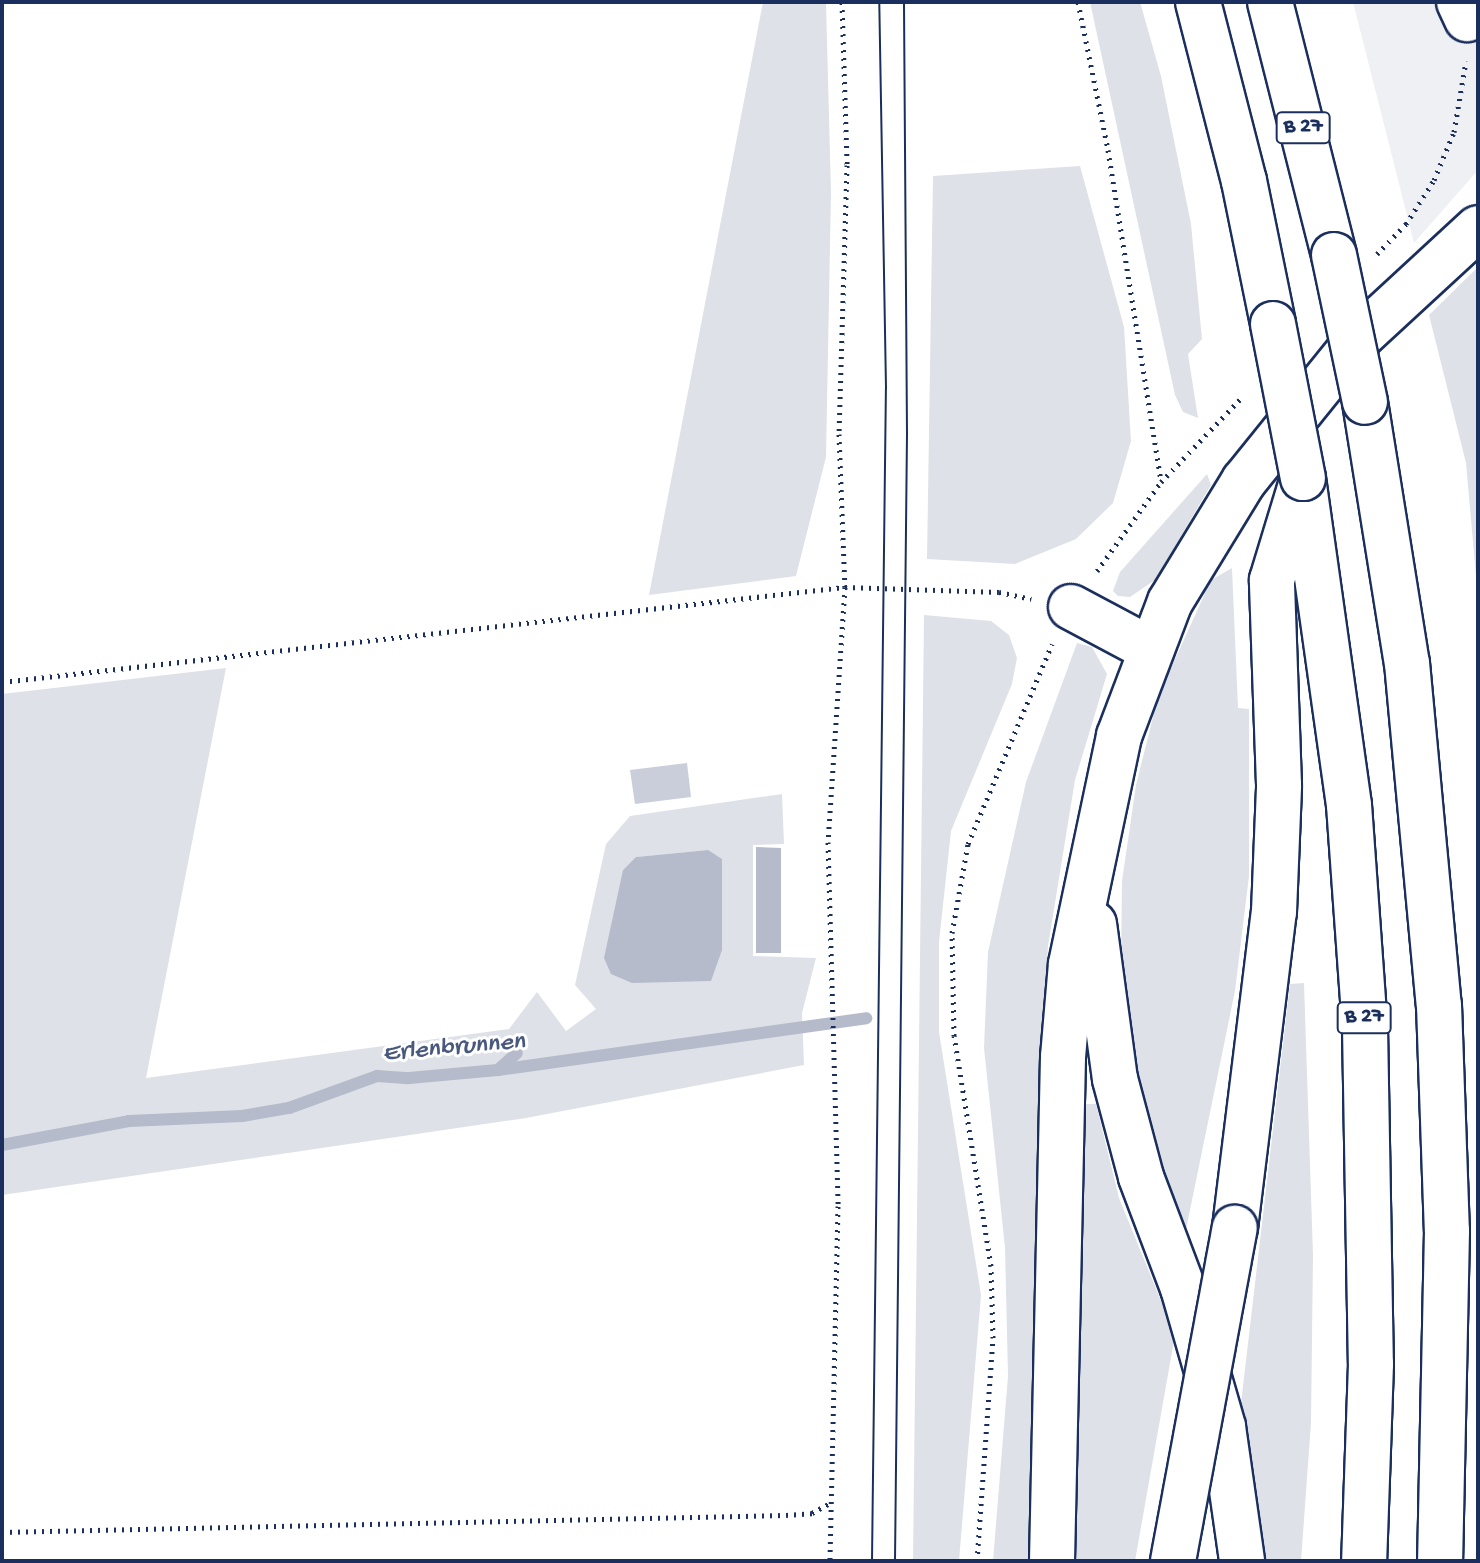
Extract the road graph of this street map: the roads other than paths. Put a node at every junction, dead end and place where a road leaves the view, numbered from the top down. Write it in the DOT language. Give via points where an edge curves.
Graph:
graph roads {
  1 [pos="1198,2"];
  2 [pos="1270,2"];
  3 [pos="1478,228"];
  4 [pos="1303,478"];
  5 [pos="1071,607"];
  6 [pos="1150,649"];
  7 [pos="1091,886"];
  8 [pos="1444,1115"];
  9 [pos="1478,1183"];
  10 [pos="1052,1561"];
  11 [pos="1173,1561"];
  12 [pos="1242,1561"];
  13 [pos="1364,1561"];
  14 [pos="1440,1561"];
  1 -- 4 [label="main road, B 27, bridge" via="1241,168"];
  2 -- 8 [label="main road, B 27, bridge" via="1365,402 1420,778"];
  3 -- 6 [label="main road" via="1361,336 1271,447 1201,543"];
  4 -- 11 [label="main road, bridge" via="1272,580 1279,785 1274,912 1235,1228"];
  4 -- 13 [label="main road, B 27" via="1349,805 1365,1027 1371,1364"];
  5 -- 6 [label="main road"];
  6 -- 7 [label="main road" via="1119,736"];
  7 -- 10 [label="main road" via="1071,964 1063,1057"];
  7 -- 12 [label="main road" via="1115,1079 1141,1177 1183,1288 1213,1389 1233,1478"];
  8 -- 9 [label="main road"];
  8 -- 14 [label="main road, B 27" via="1447,1340"];
}
